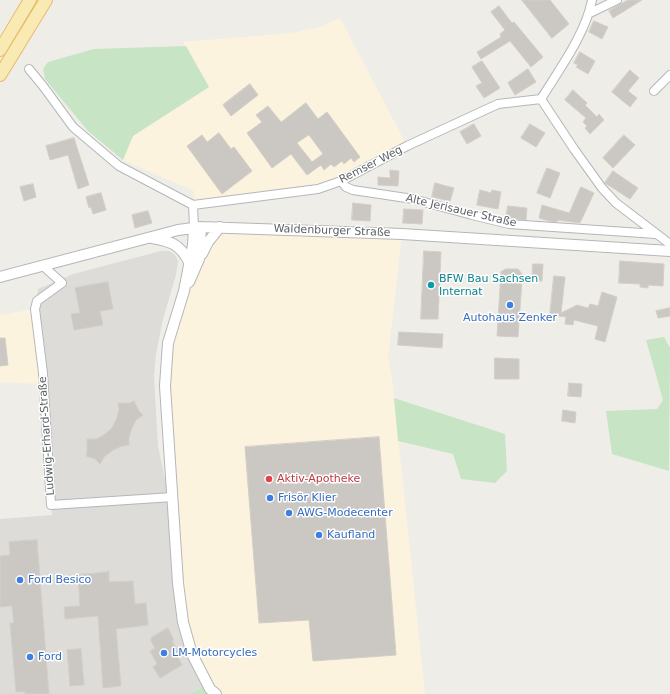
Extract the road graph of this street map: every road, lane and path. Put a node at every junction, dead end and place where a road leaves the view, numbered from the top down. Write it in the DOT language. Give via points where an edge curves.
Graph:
graph roads {
  1 [pos="30,0"];
  2 [pos="46,0"];
  3 [pos="592,0"];
  4 [pos="617,0"];
  5 [pos="590,13"];
  6 [pos="0,50"];
  7 [pos="29,69"];
  8 [pos="2,72"];
  9 [pos="670,75"];
  10 [pos="654,91"];
  11 [pos="541,98"];
  12 [pos="341,181"];
  13 [pos="193,205"];
  14 [pos="198,227"];
  15 [pos="220,227"];
  16 [pos="656,234"];
  17 [pos="148,237"];
  18 [pos="670,244"];
  19 [pos="670,251"];
  20 [pos="194,261"];
  21 [pos="42,265"];
  22 [pos="0,277"];
  23 [pos="174,497"];
  24 [pos="216,694"];
  1 -- 6 [label="main road"];
  2 -- 8 [label="main road"];
  3 -- 5 [label="street"];
  4 -- 5 [label="street"];
  5 -- 11 [label="street" via="571,50"];
  7 -- 13 [label="street" via="73,127 119,166"];
  9 -- 10 [label="street"];
  11 -- 12 [label="street, Remser Weg" via="498,104 407,146"];
  11 -- 16 [label="street" via="602,188 616,203"];
  12 -- 13 [label="street, Remser Weg" via="318,189"];
  12 -- 16 [label="street, Alte Jerisauer Straße" via="353,190 413,199 510,224"];
  13 -- 14 [label="street"];
  14 -- 15 [label="street, Waldenburger Straße"];
  14 -- 17 [label="street, Waldenburger Straße"];
  14 -- 20 [label="street"];
  15 -- 19 [label="street, Waldenburger Straße" via="402,234"];
  15 -- 20 [label="street"];
  16 -- 18 [label="street"];
  17 -- 20 [label="street" via="171,242"];
  17 -- 21 [label="street, Waldenburger Straße"];
  20 -- 23 [label="street" via="168,343 165,376"];
  21 -- 22 [label="street, Waldenburger Straße"];
  21 -- 23 [label="street, Ludwig-Erhard-Straße" via="62,283 38,300 35,309 43,373 51,505"];
  23 -- 24 [label="street" via="182,622 192,654 210,689"];
}
